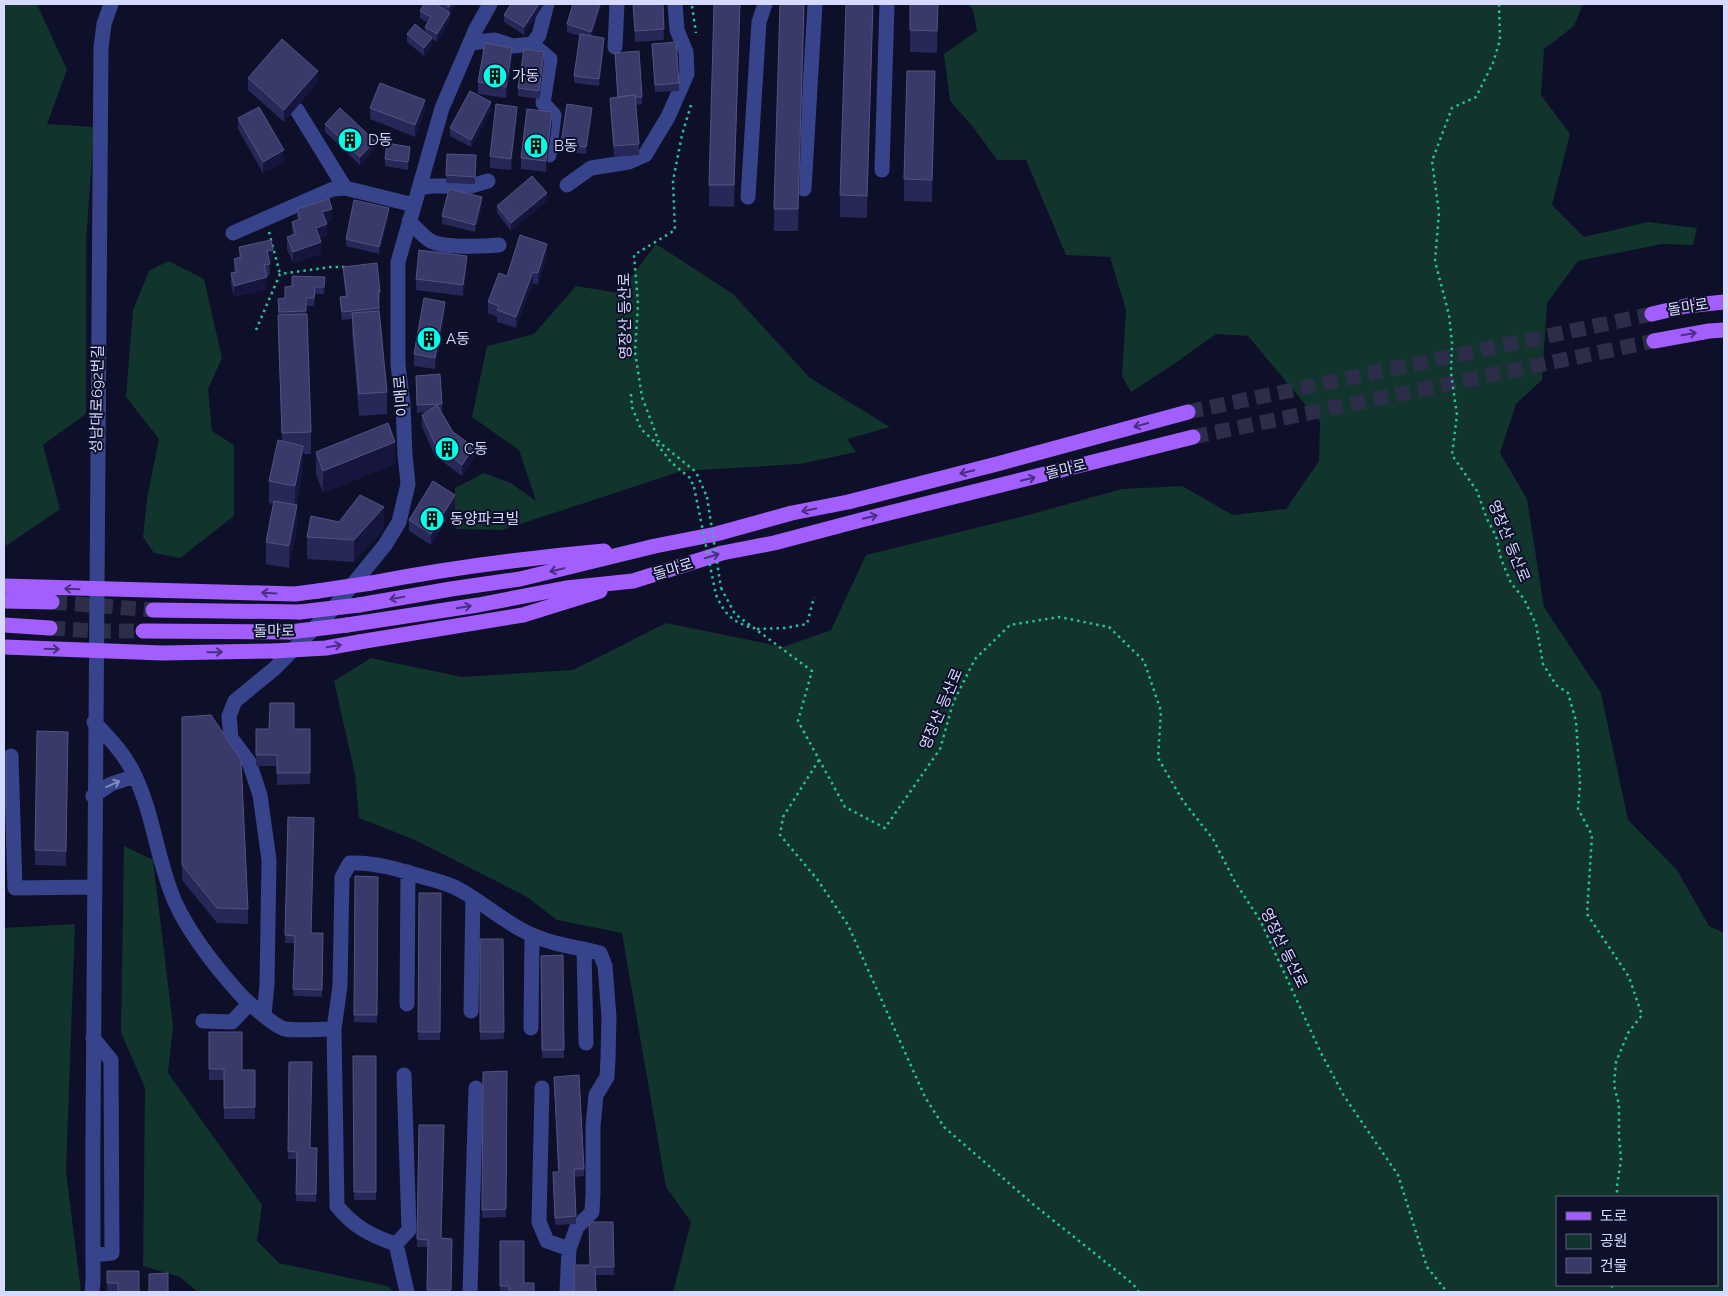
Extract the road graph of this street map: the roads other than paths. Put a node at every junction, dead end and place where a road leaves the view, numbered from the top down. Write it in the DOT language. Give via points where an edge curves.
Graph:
graph roads {
  1 [pos="111,4"];
  2 [pos="490,4"];
  3 [pos="546,4"];
  4 [pos="617,4"];
  5 [pos="675,4"];
  6 [pos="765,4"];
  7 [pos="815,4"];
  8 [pos="887,4"];
  9 [pos="470,43"];
  10 [pos="532,44"];
  11 [pos="615,47"];
  12 [pos="297,110"];
  13 [pos="549,155"];
  14 [pos="882,170"];
  15 [pos="488,181"];
  16 [pos="567,185"];
  17 [pos="345,188"];
  18 [pos="419,188"];
  19 [pos="804,189"];
  20 [pos="748,197"];
  21 [pos="414,205"];
  22 [pos="409,221"];
  23 [pos="233,233"];
  24 [pos="499,245"];
  25 [pos="1724,302"];
  26 [pos="1652,314"];
  27 [pos="1724,330"];
  28 [pos="1654,341"];
  29 [pos="1188,412"];
  30 [pos="1193,437"];
  31 [pos="655,546"];
  32 [pos="632,581"];
  33 [pos="4,586"];
  34 [pos="94,589"];
  35 [pos="4,601"];
  36 [pos="52,602"];
  37 [pos="153,610"];
  38 [pos="4,625"];
  39 [pos="50,628"];
  40 [pos="143,631"];
  41 [pos="4,647"];
  42 [pos="94,651"];
  43 [pos="94,722"];
  44 [pos="11,756"];
  45 [pos="135,776"];
  46 [pos="93,796"];
  47 [pos="408,872"];
  48 [pos="93,888"];
  49 [pos="473,898"];
  50 [pos="532,935"];
  51 [pos="584,949"];
  52 [pos="248,1004"];
  53 [pos="407,1004"];
  54 [pos="471,1011"];
  55 [pos="264,1015"];
  56 [pos="204,1021"];
  57 [pos="531,1028"];
  58 [pos="334,1029"];
  59 [pos="586,1043"];
  60 [pos="404,1075"];
  61 [pos="476,1088"];
  62 [pos="542,1088"];
  63 [pos="396,1244"];
  64 [pos="569,1249"];
  65 [pos="92,1292"];
  66 [pos="407,1292"];
  67 [pos="470,1292"];
  68 [pos="567,1292"];
  1 -- 34 [label="street, 성남대로692번길" via="101,48"];
  2 -- 9 [label="street, 이매로"];
  3 -- 10 [label="street" via="539,35"];
  4 -- 11 [label="street"];
  5 -- 16 [label="street" via="677,30 686,52 687,74 668,117 645,155 629,162 591,168"];
  6 -- 20 [label="street" via="759,22"];
  7 -- 19 [label="street"];
  8 -- 14 [label="street"];
  9 -- 10 [label="street" via="495,40 513,46"];
  9 -- 18 [label="street, 이매로" via="442,108"];
  10 -- 13 [label="street" via="550,59 543,103 554,115"];
  12 -- 17 [label="street"];
  15 -- 18 [label="street" via="471,186"];
  17 -- 21 [label="street"];
  17 -- 23 [label="street" via="333,189"];
  18 -- 21 [label="street, 이매로"];
  21 -- 22 [label="street, 이매로"];
  22 -- 24 [label="street" via="430,241 446,245"];
  22 -- 55 [label="street, 이매로" via="398,266 398,365 408,484 399,522 385,546 331,611 274,669 235,701 229,716 231,738 249,762 260,795 269,860"];
  25 -- 26 [label="main road, 돌마로"];
  28 -- 27 [label="main road, 돌마로, one-way"];
  29 -- 31 [label="main road, 돌마로, one-way" via="876,495"];
  32 -- 30 [label="main road, 돌마로, one-way" via="722,553 774,544"];
  31 -- 34 [label="main road, one-way, bridge" via="544,556 295,594"];
  31 -- 37 [label="main road, 돌마로, one-way, bridge" via="520,579 359,605 300,612"];
  40 -- 32 [label="main road, 돌마로, one-way, bridge" via="290,632 478,605 566,588"];
  42 -- 32 [label="main road, one-way, bridge" via="162,653 326,648 523,615"];
  34 -- 33 [label="main road, one-way"];
  34 -- 42 [label="street, 성남대로692번길"];
  35 -- 36 [label="main road"];
  38 -- 39 [label="main road"];
  41 -- 42 [label="main road, one-way"];
  42 -- 43 [label="street, 성남대로692번길"];
  43 -- 45 [label="street" via="121,751"];
  43 -- 46 [label="street, 성남대로692번길"];
  44 -- 48 [label="street" via="15,888"];
  46 -- 45 [label="street, one-way" via="110,784"];
  45 -- 52 [label="street" via="152,821 175,902 215,965"];
  46 -- 48 [label="street, 성남대로692번길"];
  47 -- 49 [label="street" via="459,889"];
  47 -- 53 [label="street"];
  47 -- 58 [label="street" via="350,863 342,877 340,986"];
  48 -- 65 [label="street, 성남대로692번길"];
  49 -- 50 [label="street" via="508,923"];
  49 -- 54 [label="street"];
  50 -- 51 [label="street"];
  50 -- 57 [label="street"];
  51 -- 59 [label="street"];
  51 -- 64 [label="street" via="600,953 605,966 608,1058 607,1077 596,1095 592,1212 577,1227"];
  52 -- 55 [label="street"];
  52 -- 56 [label="street" via="232,1022"];
  55 -- 58 [label="street" via="283,1029"];
  58 -- 63 [label="street" via="337,1206 348,1220 376,1238"];
  60 -- 63 [label="street" via="409,1230"];
  61 -- 67 [label="street"];
  62 -- 64 [label="street" via="539,1222 547,1241"];
  63 -- 66 [label="street"];
  64 -- 68 [label="street"];
}
